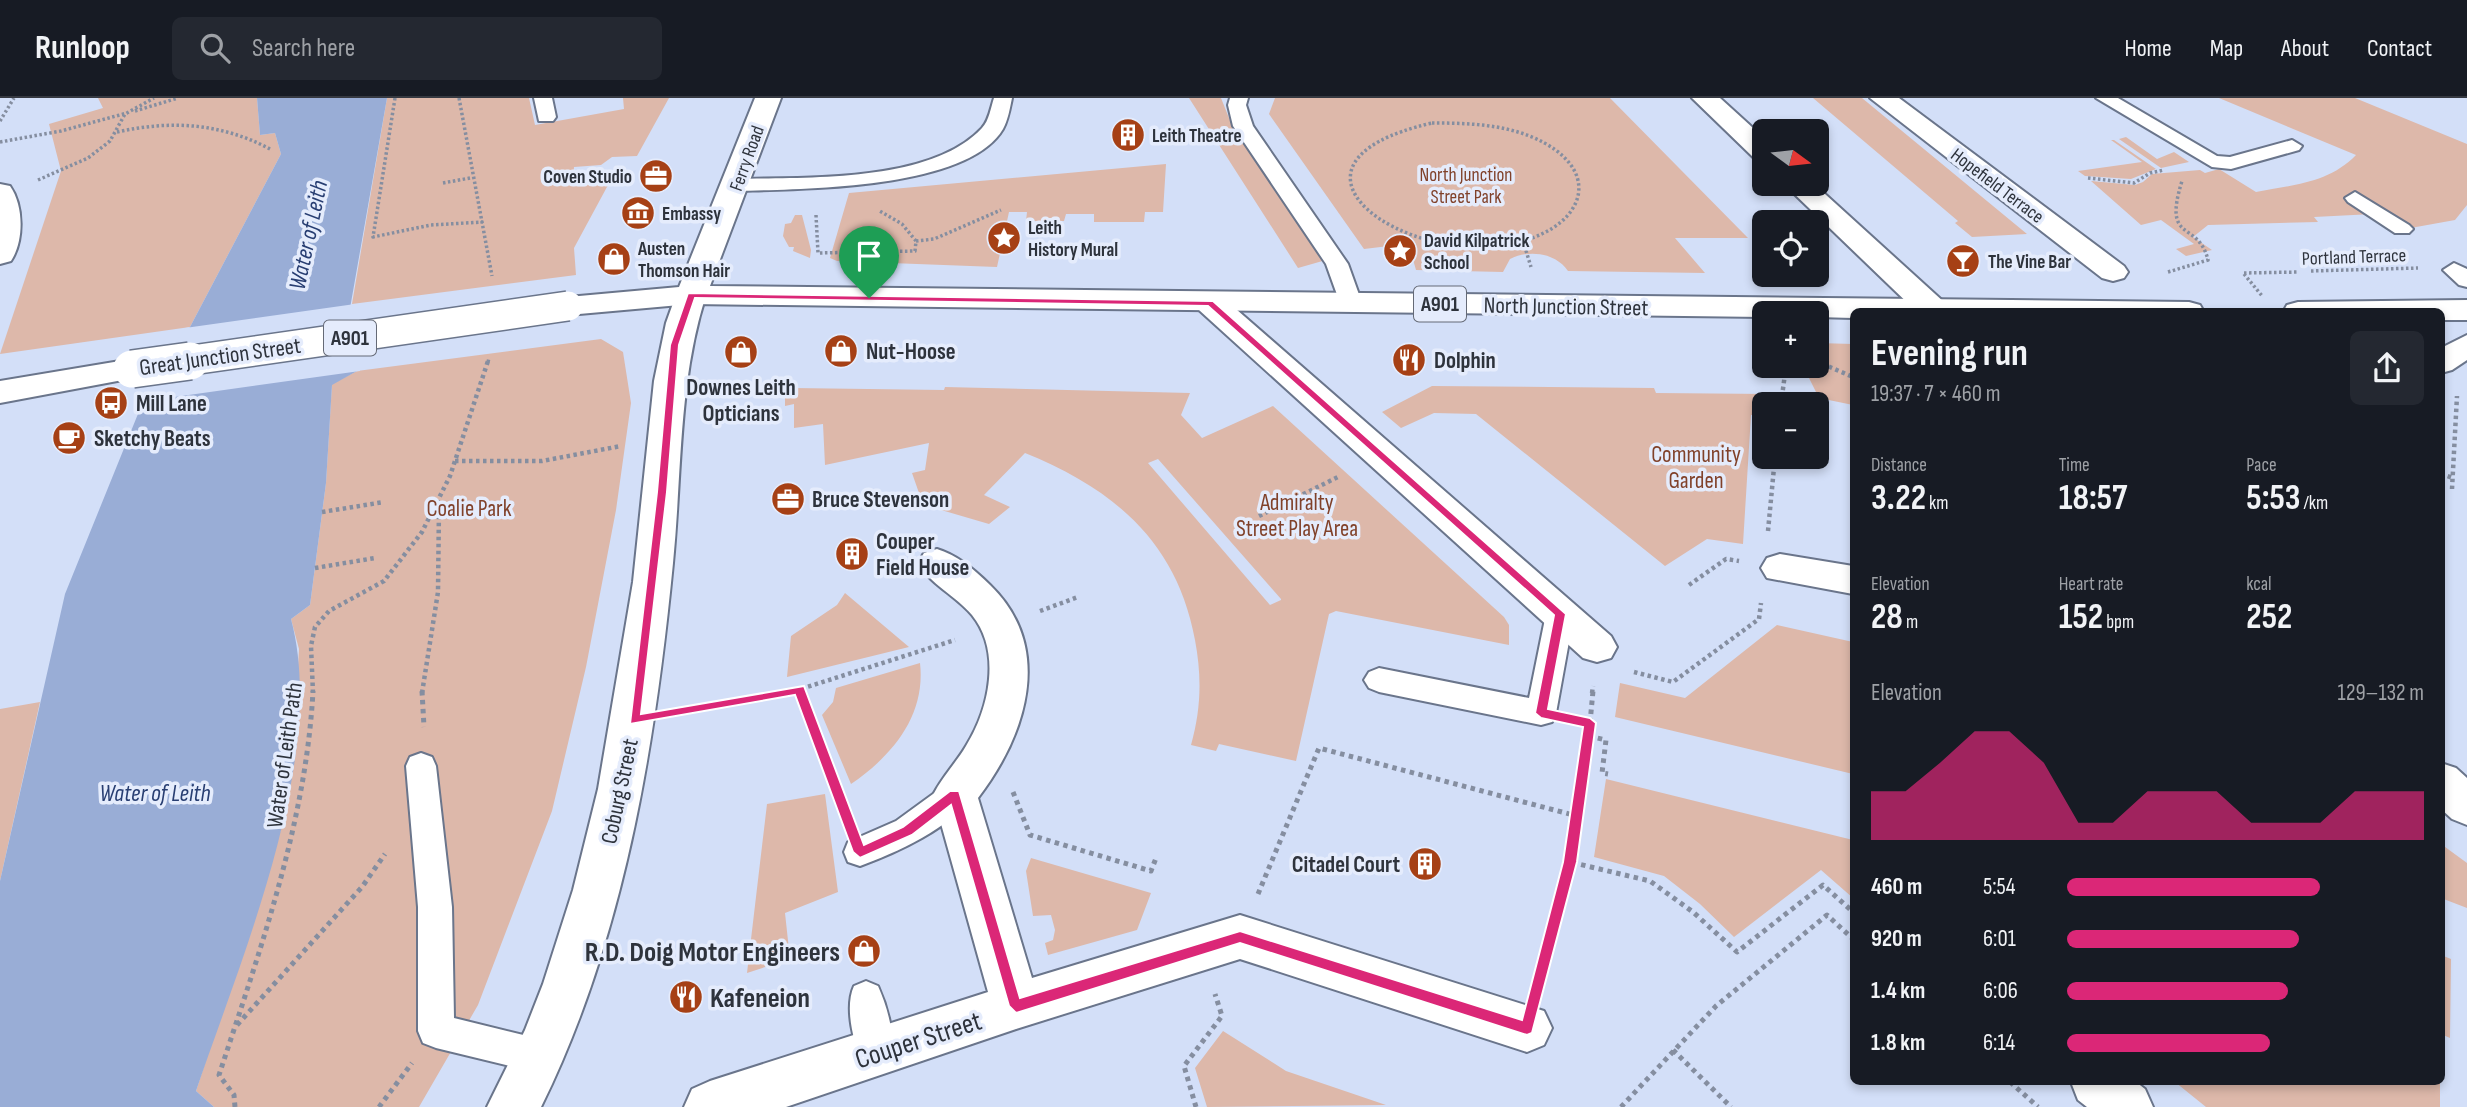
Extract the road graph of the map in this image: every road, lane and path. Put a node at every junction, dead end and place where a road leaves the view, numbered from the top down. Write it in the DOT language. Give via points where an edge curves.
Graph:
graph roads {
  1 [pos="14,98"];
  2 [pos="154,98"];
  3 [pos="178,98"];
  4 [pos="394,98"];
  5 [pos="768,98"];
  6 [pos="1003,98"];
  7 [pos="1705,98"];
  8 [pos="2105,98"];
  9 [pos="1886,99"];
  10 [pos="1236,100"];
  11 [pos="125,114"];
  12 [pos="0,121"];
  13 [pos="117,132"];
  14 [pos="1752,141"];
  15 [pos="0,142"];
  16 [pos="2292,146"];
  17 [pos="270,149"];
  18 [pos="2212,161"];
  19 [pos="2186,170"];
  20 [pos="470,178"];
  21 [pos="2088,178"];
  22 [pos="33,182"];
  23 [pos="443,183"];
  24 [pos="736,185"];
  25 [pos="0,192"];
  26 [pos="1811,196"];
  27 [pos="2354,198"];
  28 [pos="815,204"];
  29 [pos="874,208"];
  30 [pos="1001,210"];
  31 [pos="483,222"];
  32 [pos="2402,229"];
  33 [pos="916,241"];
  34 [pos="1523,242"];
  35 [pos="0,255"];
  36 [pos="2422,268"];
  37 [pos="2113,272"];
  38 [pos="2167,273"];
  39 [pos="2244,273"];
  40 [pos="691,295"];
  41 [pos="1210,303"];
  42 [pos="1351,303"];
  43 [pos="1932,308"];
  44 [pos="1850,309"];
  45 [pos="2445,316"];
  46 [pos="2465,317"];
  47 [pos="2467,345"];
  48 [pos="2445,360"];
  49 [pos="1829,366"];
  50 [pos="1850,376"];
  51 [pos="2457,391"];
  52 [pos="0,392"];
  53 [pos="458,453"];
  54 [pos="571,454"];
  55 [pos="1380,454"];
  56 [pos="455,461"];
  57 [pos="2445,475"];
  58 [pos="2453,478"];
  59 [pos="2452,489"];
  60 [pos="384,502"];
  61 [pos="439,503"];
  62 [pos="322,512"];
  63 [pos="1259,516"];
  64 [pos="374,558"];
  65 [pos="937,563"];
  66 [pos="315,568"];
  67 [pos="1780,568"];
  68 [pos="1850,580"];
  69 [pos="1079,597"];
  70 [pos="1560,614"];
  71 [pos="1000,625"];
  72 [pos="1597,647"];
  73 [pos="1379,680"];
  74 [pos="799,690"];
  75 [pos="1541,713"];
  76 [pos="635,721"];
  77 [pos="1589,736"];
  78 [pos="421,766"];
  79 [pos="1608,774"];
  80 [pos="2445,785"];
  81 [pos="962,787"];
  82 [pos="2467,806"];
  83 [pos="1577,816"];
  84 [pos="390,844"];
  85 [pos="860,852"];
  86 [pos="1156,858"];
  87 [pos="1570,862"];
  88 [pos="1850,909"];
  89 [pos="1850,936"];
  90 [pos="1240,937"];
  91 [pos="866,998"];
  92 [pos="1016,1006"];
  93 [pos="234,1028"];
  94 [pos="1527,1028"];
  95 [pos="436,1031"];
  96 [pos="1211,1031"];
  97 [pos="1673,1050"];
  98 [pos="876,1053"];
  99 [pos="539,1055"];
  100 [pos="2013,1085"];
  101 [pos="2100,1085"];
  102 [pos="235,1107"];
  103 [pos="379,1107"];
  104 [pos="513,1107"];
  105 [pos="710,1107"];
  106 [pos="1196,1107"];
  107 [pos="1621,1107"];
  108 [pos="1731,1107"];
  109 [pos="2038,1107"];
  110 [pos="2127,1107"];
  1 -- 12 [label="path"];
  2 -- 11 [label="path"];
  3 -- 11 [label="path"];
  4 -- 31 [label="path" via="373,237 431,225"];
  5 -- 24 [label="street, Ferry Road"];
  6 -- 24 [label="lane" via="999,121 987,134 960,154 928,167 879,178"];
  7 -- 14 [label="street"];
  8 -- 18 [label="lane"];
  9 -- 37 [label="street, Hopefield Terrace"];
  10 -- 42 [label="lane" via="1243,126 1337,264"];
  11 -- 13 [label="path"];
  11 -- 15 [label="path"];
  13 -- 17 [label="path" via="152,126 206,127 234,131"];
  13 -- 22 [label="path" via="88,158"];
  16 -- 18 [label="lane" via="2231,163"];
  18 -- 19 [label="path"];
  19 -- 21 [label="path" via="2150,173 2134,183"];
  19 -- 38 [label="path" via="2174,212 2179,226 2206,252 2208,260"];
  20 -- 23 [label="path"];
  24 -- 40 [label="street, Ferry Road"];
  25 -- 35 [label="street" via="6,218"];
  26 -- 43 [label="street"];
  27 -- 32 [label="lane"];
  28 -- 33 [label="path" via="818,253 915,251"];
  29 -- 33 [label="path" via="902,224"];
  30 -- 33 [label="path" via="941,236"];
  34 -- 34 [label="path" via="1455,246 1391,227 1355,194 1351,181 1357,158 1378,139 1432,123 1474,123 1549,147 1572,169 1580,193 1569,216"];
  36 -- 39 [label="path, Portland Terrace"];
  40 -- 41 [label="street, North Junction Street / A901"];
  40 -- 52 [label="street, Great Junction Street / A901, bridge" via="568,306"];
  40 -- 76 [label="street, Coburg Street" via="674,345"];
  41 -- 42 [label="street, North Junction Street / A901"];
  41 -- 55 [label="street"];
  42 -- 44 [label="street, North Junction Street / A901"];
  45 -- 46 [label="street"];
  47 -- 48 [label="street"];
  49 -- 50 [label="path"];
  51 -- 58 [label="path"];
  53 -- 56 [label="path, Water of Leith Path"];
  54 -- 56 [label="path" via="542,461"];
  55 -- 63 [label="path"];
  55 -- 70 [label="street"];
  56 -- 61 [label="path, Water of Leith Path"];
  57 -- 58 [label="path"];
  58 -- 59 [label="path"];
  60 -- 62 [label="path"];
  61 -- 78 [label="path" via="438,592 422,685 425,730"];
  61 -- 93 [label="path, Water of Leith Path" via="418,540 383,583 340,604 314,628 312,700 295,821"];
  64 -- 66 [label="path"];
  65 -- 71 [label="street" via="976,595"];
  67 -- 68 [label="street"];
  67 -- 72 [label="path" via="1765,566 1759,619 1673,682 1625,669"];
  69 -- 71 [label="path"];
  70 -- 72 [label="street"];
  70 -- 75 [label="lane"];
  71 -- 74 [label="path"];
  71 -- 81 [label="street" via="1009,663 1007,691 990,744"];
  73 -- 75 [label="lane"];
  74 -- 76 [label="path"];
  74 -- 85 [label="path"];
  75 -- 77 [label="path" via="1590,723"];
  76 -- 99 [label="street, Coburg Street" via="611,836 586,925"];
  77 -- 79 [label="path" via="1606,740 1602,772"];
  77 -- 83 [label="path"];
  78 -- 95 [label="lane" via="435,907"];
  80 -- 82 [label="street"];
  81 -- 85 [label="lane" via="907,831"];
  81 -- 86 [label="path" via="1014,793 1030,835 1151,871"];
  81 -- 92 [label="street"];
  83 -- 87 [label="path"];
  83 -- 90 [label="path" via="1319,748"];
  84 -- 93 [label="path" via="362,887"];
  87 -- 88 [label="path" via="1650,881 1737,952 1823,885"];
  87 -- 94 [label="path"];
  89 -- 97 [label="path" via="1827,915 1716,1006"];
  90 -- 92 [label="street, Couper Street"];
  90 -- 94 [label="street"];
  91 -- 98 [label="lane"];
  92 -- 98 [label="street, Couper Street"];
  93 -- 102 [label="path, Water of Leith Path" via="219,1075 234,1095"];
  95 -- 99 [label="lane"];
  95 -- 103 [label="path"];
  96 -- 106 [label="path" via="1184,1066"];
  97 -- 107 [label="path"];
  97 -- 108 [label="path"];
  98 -- 105 [label="street, Couper Street"];
  99 -- 104 [label="street, Coburg Street"];
  100 -- 109 [label="path"];
  101 -- 110 [label="street"];
}
